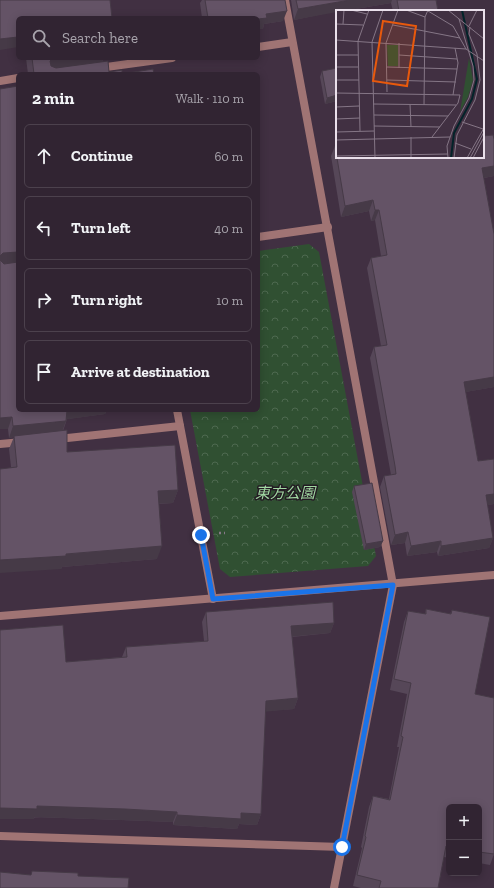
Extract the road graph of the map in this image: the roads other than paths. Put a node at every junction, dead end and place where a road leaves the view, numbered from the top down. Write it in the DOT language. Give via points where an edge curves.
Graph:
graph roads {
  1 [pos="285,0"];
  2 [pos="292,42"];
  3 [pos="260,46"];
  4 [pos="157,60"];
  5 [pos="89,69"];
  6 [pos="16,78"];
  7 [pos="0,81"];
  8 [pos="328,227"];
  9 [pos="260,236"];
  10 [pos="177,412"];
  11 [pos="180,426"];
  12 [pos="47,440"];
  13 [pos="31,441"];
  14 [pos="0,444"];
  15 [pos="494,575"];
  16 [pos="393,585"];
  17 [pos="213,599"];
  18 [pos="0,616"];
  19 [pos="0,836"];
  20 [pos="342,847"];
  21 [pos="334,888"];
  1 -- 2 [label="street"];
  2 -- 3 [label="street"];
  2 -- 8 [label="street"];
  4 -- 5 [label="street"];
  6 -- 7 [label="street"];
  8 -- 9 [label="street"];
  8 -- 16 [label="street"];
  10 -- 11 [label="street"];
  11 -- 12 [label="street"];
  11 -- 17 [label="street"];
  13 -- 14 [label="street"];
  15 -- 16 [label="street"];
  16 -- 17 [label="street"];
  16 -- 20 [label="street"];
  17 -- 18 [label="street"];
  19 -- 20 [label="street"];
  20 -- 21 [label="street"];
}
